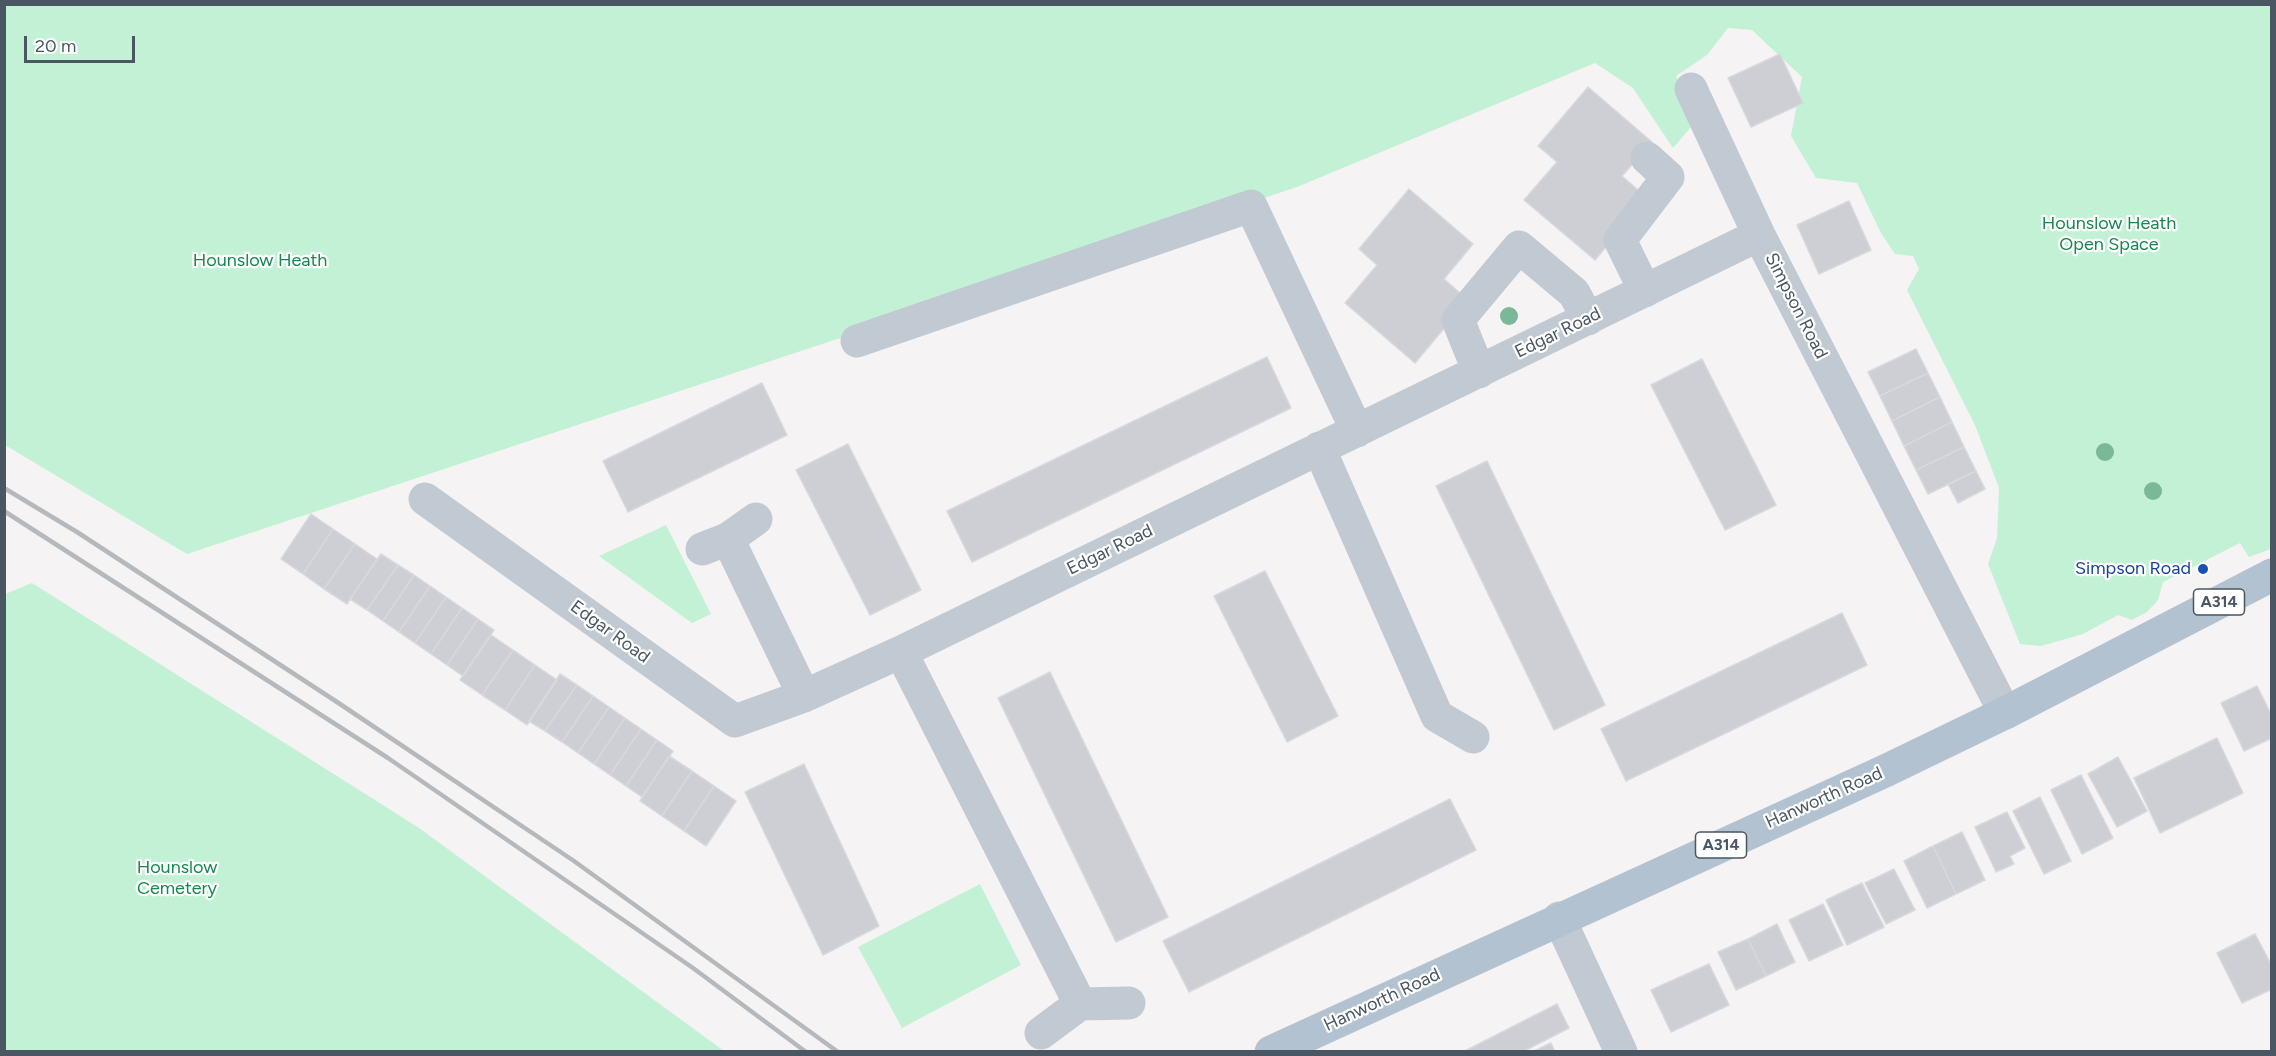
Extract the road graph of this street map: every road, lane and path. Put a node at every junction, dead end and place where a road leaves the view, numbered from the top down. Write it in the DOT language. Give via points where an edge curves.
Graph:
graph roads {
  1 [pos="1691,89"];
  2 [pos="1647,158"];
  3 [pos="1759,235"];
  4 [pos="1645,291"];
  5 [pos="1588,319"];
  6 [pos="857,341"];
  7 [pos="1479,372"];
  8 [pos="1357,431"];
  9 [pos="1319,448"];
  10 [pos="425,499"];
  11 [pos="756,519"];
  12 [pos="2271,575"];
  13 [pos="900,652"];
  14 [pos="804,696"];
  15 [pos="2005,713"];
  16 [pos="1473,736"];
  17 [pos="1559,918"];
  18 [pos="1129,1003"];
  19 [pos="1080,1004"];
  20 [pos="1041,1033"];
  21 [pos="1271,1052"];
  22 [pos="1621,1052"];
  1 -- 3 [label="street, Simpson Road"];
  2 -- 4 [label="street" via="1668,177 1620,240"];
  3 -- 4 [label="street, Edgar Road"];
  3 -- 15 [label="street, Simpson Road"];
  4 -- 5 [label="street, Edgar Road"];
  5 -- 7 [label="street, Edgar Road"];
  5 -- 7 [label="street" via="1574,293 1519,247 1458,320"];
  6 -- 8 [label="street" via="1251,206"];
  7 -- 8 [label="street, Edgar Road"];
  8 -- 9 [label="street, Edgar Road"];
  9 -- 13 [label="street, Edgar Road"];
  9 -- 16 [label="street" via="1437,716"];
  10 -- 14 [label="street, Edgar Road" via="735,721"];
  11 -- 14 [label="street" via="715,544"];
  12 -- 15 [label="main road, Hanworth Road / A314"];
  13 -- 14 [label="street, Edgar Road"];
  13 -- 19 [label="street"];
  15 -- 17 [label="main road, Hanworth Road / A314"];
  17 -- 21 [label="main road, Hanworth Road / A314"];
  17 -- 22 [label="street"];
  18 -- 19 [label="street"];
  19 -- 20 [label="street"];
}
